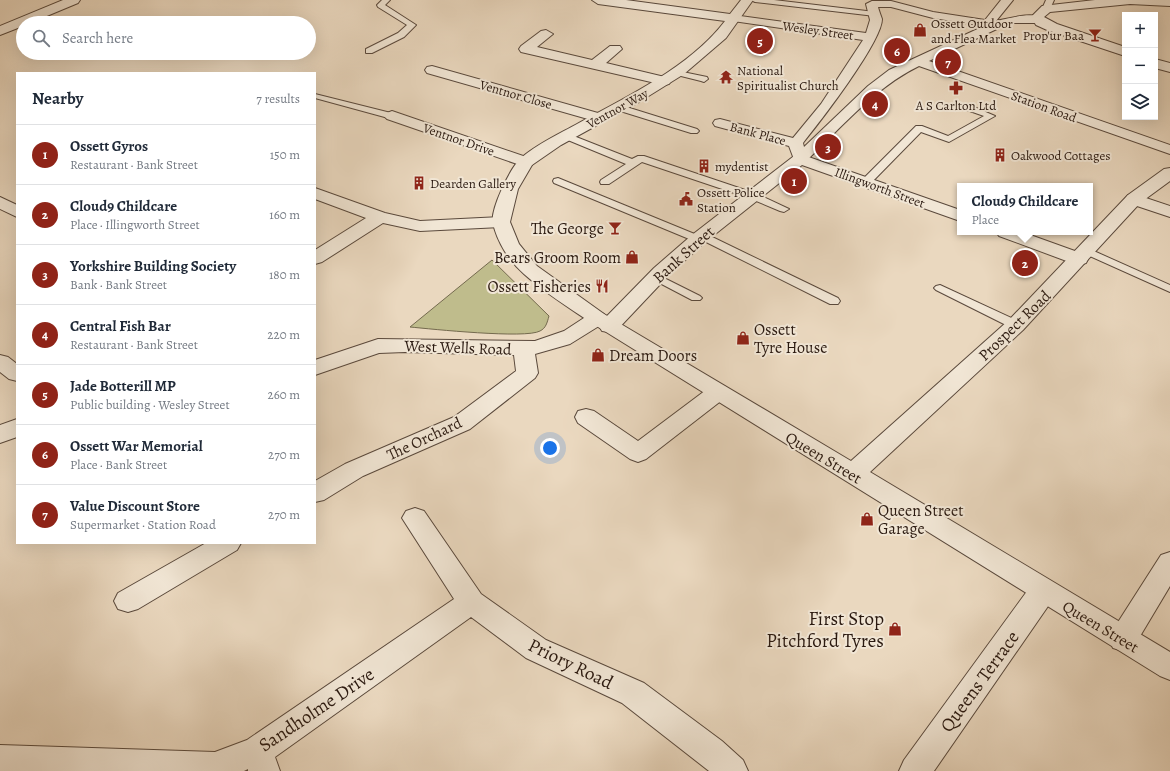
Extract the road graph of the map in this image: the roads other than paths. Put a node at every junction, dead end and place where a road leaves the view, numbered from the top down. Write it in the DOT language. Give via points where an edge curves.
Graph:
graph roads {
  1 [pos="74,0"];
  2 [pos="386,0"];
  3 [pos="598,0"];
  4 [pos="747,0"];
  5 [pos="755,0"];
  6 [pos="1007,0"];
  7 [pos="1128,0"];
  8 [pos="891,2"];
  9 [pos="1170,2"];
  10 [pos="1048,4"];
  11 [pos="875,14"];
  12 [pos="36,16"];
  13 [pos="733,18"];
  14 [pos="994,20"];
  15 [pos="1038,20"];
  16 [pos="16,24"];
  17 [pos="0,31"];
  18 [pos="546,34"];
  19 [pos="870,37"];
  20 [pos="615,49"];
  21 [pos="369,51"];
  22 [pos="1122,51"];
  23 [pos="446,61"];
  24 [pos="918,61"];
  25 [pos="1158,64"];
  26 [pos="595,65"];
  27 [pos="1170,68"];
  28 [pos="670,77"];
  29 [pos="704,79"];
  30 [pos="317,96"];
  31 [pos="967,107"];
  32 [pos="620,108"];
  33 [pos="392,116"];
  34 [pos="600,118"];
  35 [pos="720,123"];
  36 [pos="694,131"];
  37 [pos="566,136"];
  38 [pos="1170,150"];
  39 [pos="798,151"];
  40 [pos="526,162"];
  41 [pos="633,163"];
  42 [pos="1170,172"];
  43 [pos="558,181"];
  44 [pos="605,182"];
  45 [pos="866,182"];
  46 [pos="316,193"];
  47 [pos="753,196"];
  48 [pos="1134,199"];
  49 [pos="0,202"];
  50 [pos="784,209"];
  51 [pos="16,211"];
  52 [pos="1170,212"];
  53 [pos="957,215"];
  54 [pos="380,217"];
  55 [pos="502,222"];
  56 [pos="1015,235"];
  57 [pos="700,237"];
  58 [pos="1083,255"];
  59 [pos="316,257"];
  60 [pos="656,278"];
  61 [pos="940,288"];
  62 [pos="1170,289"];
  63 [pos="696,298"];
  64 [pos="834,301"];
  65 [pos="603,322"];
  66 [pos="1016,325"];
  67 [pos="524,349"];
  68 [pos="0,362"];
  69 [pos="316,368"];
  70 [pos="16,373"];
  71 [pos="718,392"];
  72 [pos="586,417"];
  73 [pos="16,427"];
  74 [pos="0,435"];
  75 [pos="853,474"];
  76 [pos="316,492"];
  77 [pos="414,518"];
  78 [pos="226,544"];
  79 [pos="1170,563"];
  80 [pos="1043,591"];
  81 [pos="128,601"];
  82 [pos="471,602"];
  83 [pos="1123,639"];
  84 [pos="1170,667"];
  85 [pos="0,760"];
  86 [pos="261,761"];
  87 [pos="732,771"];
  88 [pos="915,771"];
  1 -- 12 [label="street"];
  2 -- 21 [label="lane" via="381,5 412,25 401,35"];
  3 -- 13 [label="street, Wesley Street"];
  4 -- 13 [label="street, Ventnor Way"];
  5 -- 11 [label="lane"];
  6 -- 14 [label="street"];
  7 -- 9 [label="street"];
  7 -- 10 [label="street"];
  8 -- 11 [label="street" via="872,4"];
  8 -- 14 [label="street" via="933,15"];
  10 -- 15 [label="street" via="1037,17"];
  11 -- 19 [label="street, Bank Street"];
  13 -- 19 [label="street, Wesley Street"];
  13 -- 28 [label="street, Ventnor Way" via="720,35"];
  14 -- 15 [label="street, Bank Street"];
  14 -- 24 [label="street, Bank Street"];
  15 -- 22 [label="street"];
  16 -- 17 [label="street"];
  18 -- 26 [label="street" via="526,48"];
  19 -- 39 [label="street, Bank Street"];
  20 -- 26 [label="street"];
  23 -- 34 [label="street, Ventnor Close" via="426,74"];
  24 -- 38 [label="street, Station Road"];
  24 -- 39 [label="street, Bank Street" via="873,89"];
  25 -- 27 [label="street"];
  26 -- 28 [label="street"];
  28 -- 29 [label="lane"];
  28 -- 32 [label="street, Ventnor Way"];
  30 -- 33 [label="lane"];
  31 -- 45 [label="lane" via="991,116 949,139 918,128"];
  32 -- 34 [label="street, Ventnor Way"];
  32 -- 36 [label="lane"];
  33 -- 40 [label="street, Ventnor Drive"];
  34 -- 37 [label="street, Ventnor Way"];
  35 -- 39 [label="street, Bank Place"];
  37 -- 40 [label="street, Ventnor Way"];
  37 -- 41 [label="lane"];
  39 -- 45 [label="street, Illingworth Street"];
  39 -- 47 [label="street, Bank Street"];
  40 -- 55 [label="street, Ventnor Way" via="509,189"];
  41 -- 44 [label="lane"];
  41 -- 47 [label="lane" via="641,158"];
  42 -- 48 [label="street, Prospect Road"];
  43 -- 57 [label="lane"];
  45 -- 53 [label="street, Illingworth Street"];
  46 -- 54 [label="street"];
  47 -- 50 [label="lane"];
  47 -- 57 [label="street, Bank Street"];
  48 -- 52 [label="street"];
  48 -- 58 [label="street, Prospect Road"];
  49 -- 51 [label="street"];
  54 -- 55 [label="street" via="420,226"];
  54 -- 59 [label="street"];
  55 -- 65 [label="street, Queen Street" via="510,245 530,270"];
  56 -- 58 [label="street"];
  57 -- 60 [label="street, Bank Street"];
  57 -- 64 [label="lane"];
  58 -- 62 [label="lane"];
  58 -- 66 [label="street, Prospect Road"];
  60 -- 63 [label="lane"];
  60 -- 65 [label="street, Bank Street"];
  61 -- 66 [label="lane"];
  65 -- 67 [label="street, West Wells Road" via="542,348"];
  65 -- 71 [label="street, Queen Street"];
  66 -- 75 [label="street, Prospect Road"];
  67 -- 69 [label="street, West Wells Road" via="378,346"];
  67 -- 76 [label="street, The Orchard" via="527,373 462,423 354,470"];
  68 -- 70 [label="street"];
  71 -- 72 [label="street" via="638,453"];
  71 -- 75 [label="street, Queen Street"];
  73 -- 74 [label="street"];
  75 -- 80 [label="street, Queen Street"];
  77 -- 82 [label="street, Priory Road"];
  78 -- 81 [label="street"];
  79 -- 83 [label="street"];
  80 -- 83 [label="street, Queen Street"];
  80 -- 88 [label="street, Queens Terrace"];
  82 -- 86 [label="street, Sandholme Drive"];
  82 -- 87 [label="street, Priory Road" via="536,649 633,693 712,752"];
  83 -- 84 [label="street, Queen Street"];
  85 -- 86 [label="street, Sandholme Drive" via="177,767 215,767"];
}
